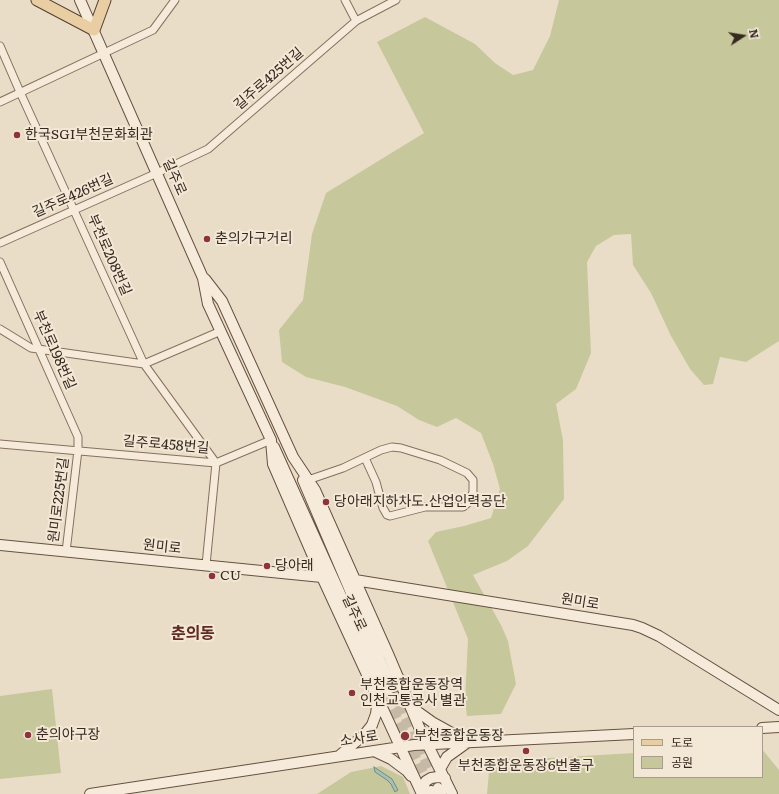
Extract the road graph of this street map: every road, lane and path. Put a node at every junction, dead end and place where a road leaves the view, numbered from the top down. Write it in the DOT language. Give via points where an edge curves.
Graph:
graph roads {
  1 [pos="37,0"];
  2 [pos="80,0"];
  3 [pos="105,0"];
  4 [pos="175,0"];
  5 [pos="345,0"];
  6 [pos="396,0"];
  7 [pos="356,21"];
  8 [pos="94,30"];
  9 [pos="0,46"];
  10 [pos="104,53"];
  11 [pos="20,92"];
  12 [pos="0,102"];
  13 [pos="157,173"];
  14 [pos="74,210"];
  15 [pos="0,243"];
  16 [pos="0,262"];
  17 [pos="203,278"];
  18 [pos="0,329"];
  19 [pos="221,331"];
  20 [pos="239,339"];
  21 [pos="227,344"];
  22 [pos="39,350"];
  23 [pos="144,364"];
  24 [pos="270,440"];
  25 [pos="0,444"];
  26 [pos="78,450"];
  27 [pos="293,458"];
  28 [pos="365,458"];
  29 [pos="216,463"];
  30 [pos="308,480"];
  31 [pos="0,545"];
  32 [pos="66,552"];
  33 [pos="315,561"];
  34 [pos="206,565"];
  35 [pos="303,575"];
  36 [pos="322,577"];
  37 [pos="355,580"];
  38 [pos="399,678"];
  39 [pos="374,689"];
  40 [pos="378,698"];
  41 [pos="411,707"];
  42 [pos="779,710"];
  43 [pos="779,727"];
  44 [pos="763,728"];
  45 [pos="633,734"];
  46 [pos="468,742"];
  47 [pos="427,744"];
  48 [pos="401,747"];
  49 [pos="374,751"];
  50 [pos="339,756"];
  51 [pos="443,774"];
  52 [pos="429,791"];
  53 [pos="90,794"];
  54 [pos="452,794"];
  1 -- 8 [label="main road"];
  2 -- 8 [label="street, 길주로"];
  3 -- 8 [label="main road"];
  4 -- 10 [label="street" via="153,30"];
  5 -- 7 [label="street"];
  6 -- 7 [label="street, 길주로425번길"];
  7 -- 13 [label="street, 길주로425번길" via="208,149"];
  8 -- 10 [label="street, 길주로"];
  9 -- 11 [label="street, 부천로208번길"];
  10 -- 11 [label="street"];
  10 -- 13 [label="street, 길주로"];
  11 -- 12 [label="street"];
  11 -- 14 [label="street, 부천로208번길"];
  13 -- 14 [label="street, 길주로426번길"];
  13 -- 17 [label="street, 길주로"];
  14 -- 15 [label="street, 길주로426번길"];
  14 -- 23 [label="street, 부천로208번길"];
  16 -- 22 [label="street, 부천로198번길"];
  17 -- 19 [label="street, 길주로" via="208,304"];
  17 -- 20 [label="street, 길주로" via="222,301"];
  18 -- 22 [label="street" via="31,348"];
  19 -- 21 [label="street, 길주로"];
  19 -- 23 [label="street"];
  20 -- 21 [label="street" via="229,333"];
  20 -- 27 [label="street, 길주로"];
  21 -- 24 [label="street, 길주로"];
  22 -- 23 [label="street"];
  22 -- 26 [label="street, 부천로198번길" via="78,437"];
  23 -- 29 [label="street, 부천로208번길"];
  24 -- 27 [label="street, 길주로" via="383,678"];
  24 -- 29 [label="street, 길주로458번길"];
  24 -- 33 [label="street, 길주로" via="272,464"];
  25 -- 26 [label="street, 길주로458번길"];
  26 -- 29 [label="street, 길주로458번길"];
  26 -- 32 [label="street, 원미로225번길"];
  27 -- 30 [label="street, 길주로"];
  28 -- 28 [label="street" via="392,447 414,451 467,473 473,480 473,492 469,502 463,507 425,507 390,516 383,508 376,482"];
  28 -- 30 [label="street"];
  29 -- 34 [label="street"];
  30 -- 37 [label="street, 길주로" via="315,490"];
  31 -- 32 [label="street, 원미로"];
  32 -- 34 [label="street, 원미로"];
  33 -- 35 [label="street"];
  33 -- 36 [label="street, 길주로"];
  34 -- 35 [label="street, 원미로"];
  35 -- 36 [label="street, 원미로"];
  36 -- 39 [label="street, 길주로"];
  37 -- 38 [label="street, 길주로"];
  37 -- 42 [label="street, 원미로" via="642,628"];
  38 -- 39 [label="street" via="395,686"];
  38 -- 41 [label="street, 길주로"];
  39 -- 40 [label="street, 길주로"];
  40 -- 48 [label="street, 길주로"];
  40 -- 50 [label="street" via="372,725"];
  41 -- 46 [label="street"];
  41 -- 47 [label="street, 길주로"];
  43 -- 44 [label="street"];
  45 -- 46 [label="street, 소사로"];
  46 -- 47 [label="street, 소사로"];
  46 -- 51 [label="street" via="447,757"];
  47 -- 48 [label="street, 소사로"];
  47 -- 51 [label="street, 길주로"];
  48 -- 49 [label="street, 소사로"];
  48 -- 52 [label="street, 길주로"];
  49 -- 50 [label="street, 소사로"];
  49 -- 52 [label="street" via="391,759"];
  50 -- 53 [label="street, 소사로"];
  51 -- 52 [label="street" via="426,781"];
  51 -- 54 [label="street, 길주로"];
}
